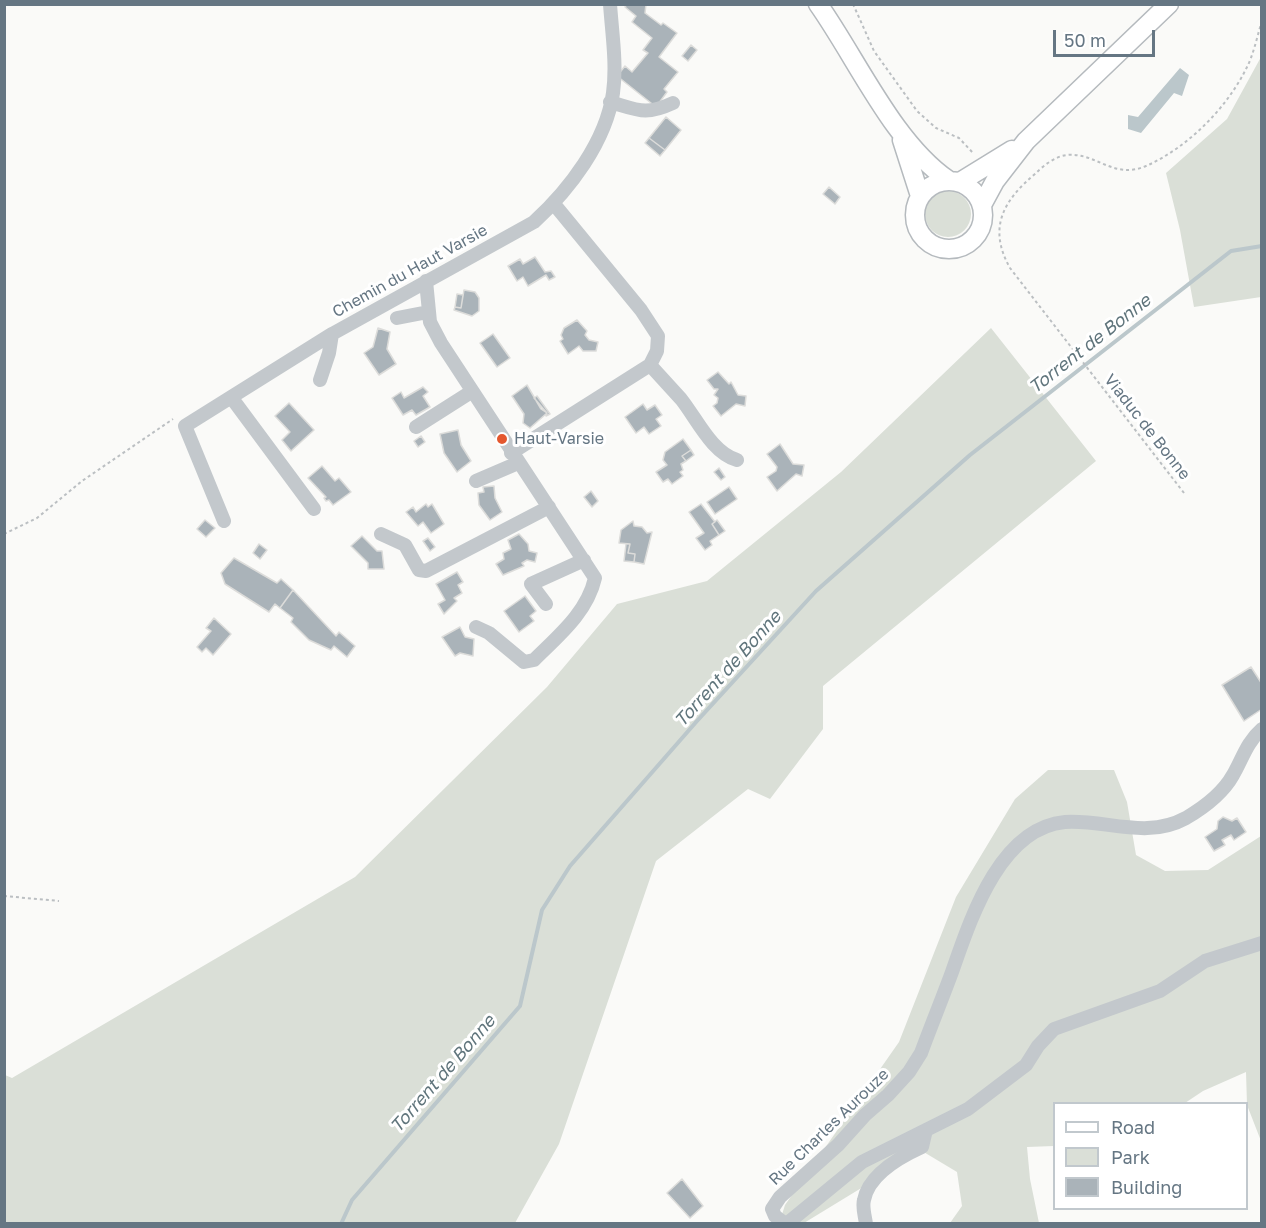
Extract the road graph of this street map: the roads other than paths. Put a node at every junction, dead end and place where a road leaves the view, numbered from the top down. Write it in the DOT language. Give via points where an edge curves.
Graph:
graph roads {
  1 [pos="610,4"];
  2 [pos="818,4"];
  3 [pos="1169,4"];
  4 [pos="610,102"];
  5 [pos="673,103"];
  6 [pos="897,127"];
  7 [pos="1026,141"];
  8 [pos="954,181"];
  9 [pos="920,196"];
  10 [pos="554,204"];
  11 [pos="982,205"];
  12 [pos="426,281"];
  13 [pos="428,312"];
  14 [pos="398,318"];
  15 [pos="332,334"];
  16 [pos="650,365"];
  17 [pos="320,380"];
  18 [pos="471,392"];
  19 [pos="231,397"];
  20 [pos="416,427"];
  21 [pos="514,458"];
  22 [pos="737,460"];
  23 [pos="476,481"];
  24 [pos="549,507"];
  25 [pos="314,509"];
  26 [pos="224,521"];
  27 [pos="381,534"];
  28 [pos="584,560"];
  29 [pos="546,604"];
  30 [pos="476,627"];
  31 [pos="1262,729"];
  32 [pos="1262,943"];
  33 [pos="926,1130"];
  34 [pos="866,1224"];
  1 -- 4 [label="street, Chemin du Haut Varsie"];
  2 -- 6 [label="main road"];
  3 -- 7 [label="main road"];
  4 -- 5 [label="street" via="655,112"];
  4 -- 10 [label="street, Chemin du Haut Varsie" via="586,159"];
  6 -- 8 [label="main road" via="925,162"];
  6 -- 9 [label="main road"];
  7 -- 8 [label="main road" via="984,168"];
  7 -- 11 [label="main road"];
  8 -- 9 [label="main road" via="937,182"];
  8 -- 11 [label="main road" via="978,195"];
  9 -- 11 [label="main road" via="915,218 918,228 932,245 943,249 954,249 973,240 983,223"];
  10 -- 12 [label="street, Chemin du Haut Varsie" via="534,222"];
  10 -- 16 [label="street" via="658,336 657,351"];
  12 -- 13 [label="street"];
  12 -- 15 [label="street, Chemin du Haut Varsie"];
  13 -- 14 [label="street"];
  13 -- 18 [label="street" via="441,343"];
  15 -- 17 [label="street"];
  15 -- 19 [label="street, Chemin du Haut Varsie"];
  16 -- 21 [label="street"];
  16 -- 22 [label="street" via="717,447"];
  18 -- 20 [label="street"];
  18 -- 21 [label="street"];
  19 -- 25 [label="street"];
  19 -- 26 [label="street, Chemin du Haut Varsie" via="185,426"];
  21 -- 23 [label="street"];
  21 -- 24 [label="street"];
  24 -- 27 [label="street" via="426,571 419,570 405,545"];
  24 -- 28 [label="street"];
  28 -- 29 [label="street" via="531,584"];
  28 -- 30 [label="street" via="595,578 591,596 534,660 524,662"];
  31 -- 33 [label="street, Rue Charles Aurouze" via="1246,745 1232,777 1222,789 1174,824 1113,827 1064,822 1044,828 1011,853 971,915 921,1053 909,1072 838,1145 780,1197 772,1209 774,1216 784,1223 789,1221 862,1161"];
  32 -- 33 [label="street, Rue Charles Aurouze" via="1205,961 1160,991 1054,1029 1026,1065 968,1109"];
  33 -- 34 [label="street" via="922,1147 898,1158 870,1184 863,1201"];
}
